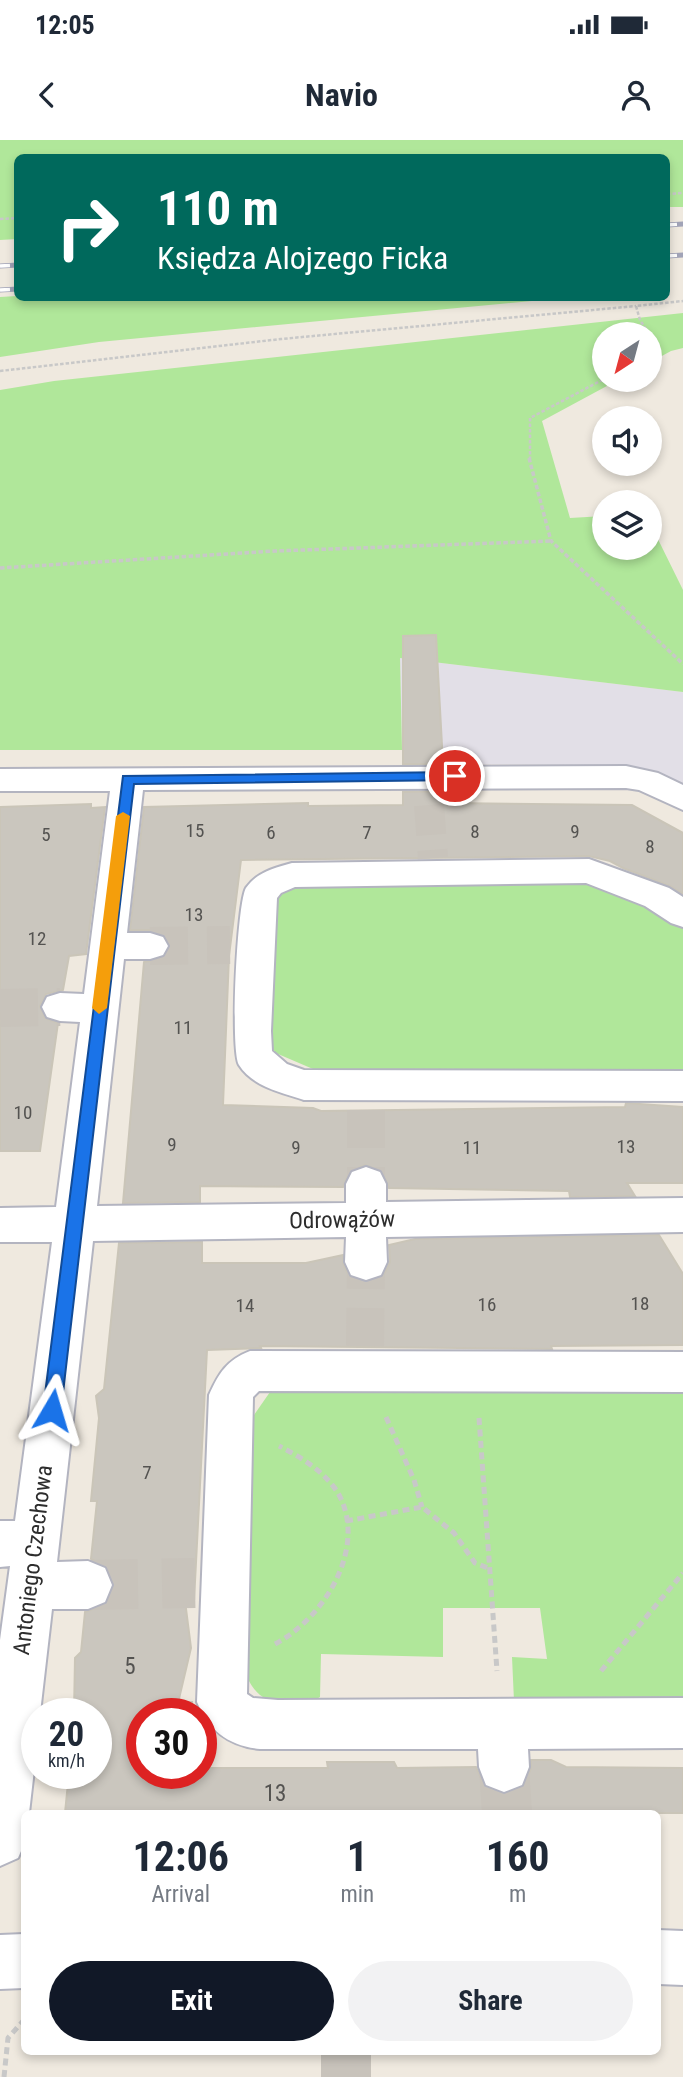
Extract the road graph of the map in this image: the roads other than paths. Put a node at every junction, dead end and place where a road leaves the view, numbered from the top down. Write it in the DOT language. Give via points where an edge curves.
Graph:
graph roads {
  1 [pos="128,779"];
  2 [pos="0,780"];
  3 [pos="683,799"];
  4 [pos="683,914"];
  5 [pos="107,946"];
  6 [pos="150,946"];
  7 [pos="683,1086"];
  8 [pos="366,1202"];
  9 [pos="683,1215"];
  10 [pos="0,1225"];
  11 [pos="75,1225"];
  12 [pos="366,1262"];
  13 [pos="683,1372"];
  14 [pos="22,1558"];
  15 [pos="88,1585"];
  16 [pos="683,1723"];
  17 [pos="0,1840"];
  18 [pos="661,1957"];
  19 [pos="683,1958"];
  20 [pos="21,1961"];
  21 [pos="0,1962"];
  1 -- 2 [label="street"];
  1 -- 3 [label="street" via="428,791 626,777 647,781"];
  1 -- 5 [label="street, Antoniego Czechowa"];
  4 -- 7 [label="street" via="657,897 589,872 433,865 292,875 269,884 260,895 243,945 254,1058 274,1075 304,1085 366,1097"];
  5 -- 6 [label="street"];
  5 -- 11 [label="street, Antoniego Czechowa" via="80,1008"];
  8 -- 9 [label="street, Odrowążów"];
  8 -- 11 [label="street, Odrowążów"];
  8 -- 12 [label="street"];
  10 -- 11 [label="street, Odrowążów"];
  11 -- 14 [label="street, Antoniego Czechowa"];
  13 -- 16 [label="street" via="477,1372 364,1358 250,1371 231,1395 231,1435 210,1583 223,1664 222,1702 242,1722 502,1745 577,1724"];
  14 -- 15 [label="street"];
  14 -- 17 [label="street, Antoniego Czechowa"];
  18 -- 19 [label="street"];
  20 -- 21 [label="street"];
}
